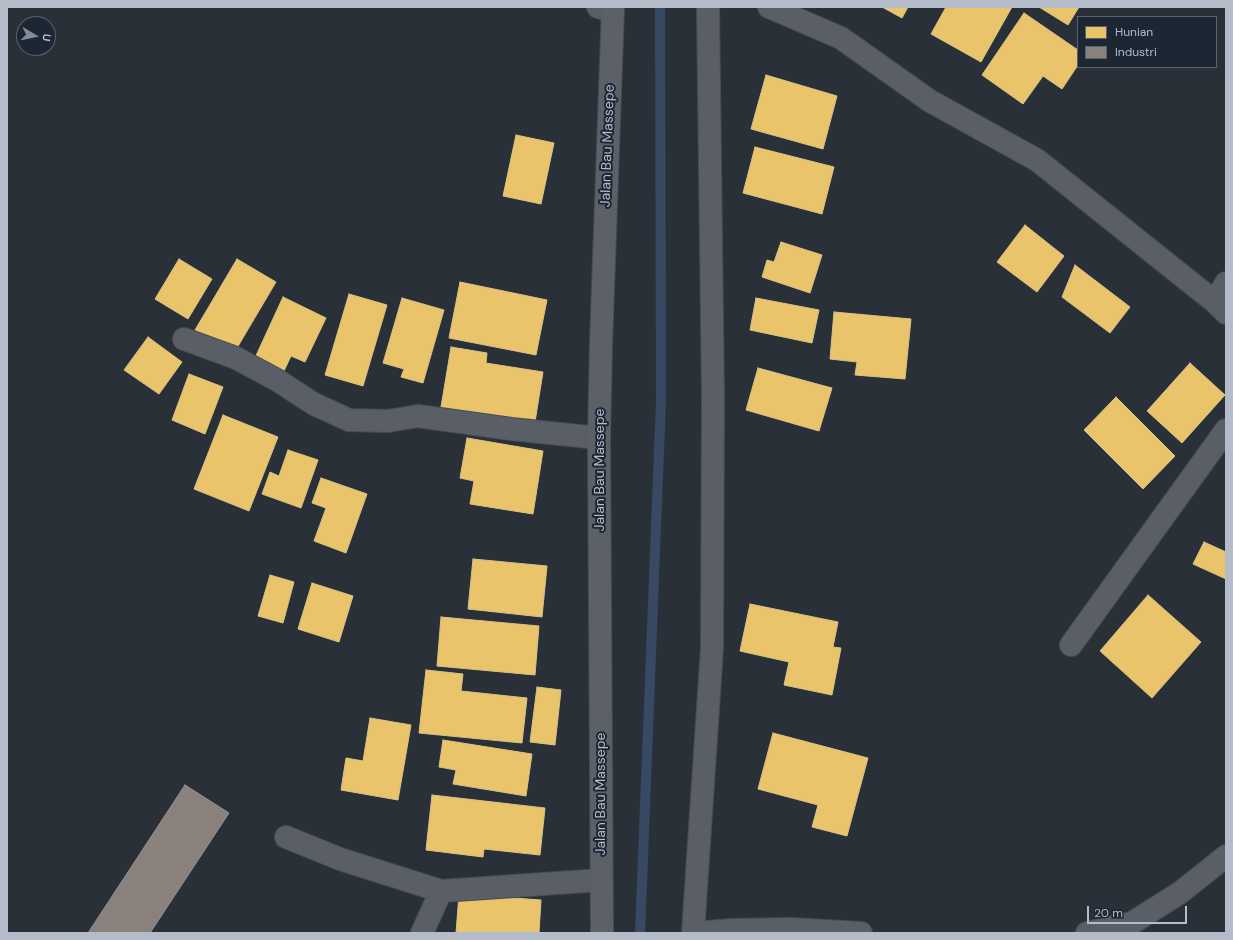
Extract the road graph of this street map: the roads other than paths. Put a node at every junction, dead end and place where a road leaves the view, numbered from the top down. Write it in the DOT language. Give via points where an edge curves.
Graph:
graph roads {
  1 [pos="708,7"];
  2 [pos="769,7"];
  3 [pos="608,8"];
  4 [pos="1226,283"];
  5 [pos="1221,307"];
  6 [pos="184,339"];
  7 [pos="1226,430"];
  8 [pos="599,438"];
  9 [pos="1071,645"];
  10 [pos="286,837"];
  11 [pos="1226,856"];
  12 [pos="601,880"];
  13 [pos="441,891"];
  14 [pos="422,933"];
  15 [pos="602,933"];
  16 [pos="693,933"];
  17 [pos="861,933"];
  18 [pos="1087,933"];
  1 -- 16 [label="street" via="713,391 712,648"];
  2 -- 5 [label="street" via="841,38 930,101 1037,160"];
  3 -- 8 [label="main road, Jalan Bau Massepe"];
  4 -- 5 [label="street"];
  6 -- 8 [label="street" via="236,358 314,404 349,420 388,421 418,416"];
  7 -- 9 [label="street"];
  8 -- 12 [label="main road, Jalan Bau Massepe"];
  10 -- 13 [label="street" via="340,859"];
  11 -- 18 [label="street" via="1181,892 1132,923"];
  12 -- 13 [label="street"];
  12 -- 15 [label="main road, Jalan Bau Massepe"];
  13 -- 14 [label="street"];
  16 -- 17 [label="street" via="790,929"];
}
